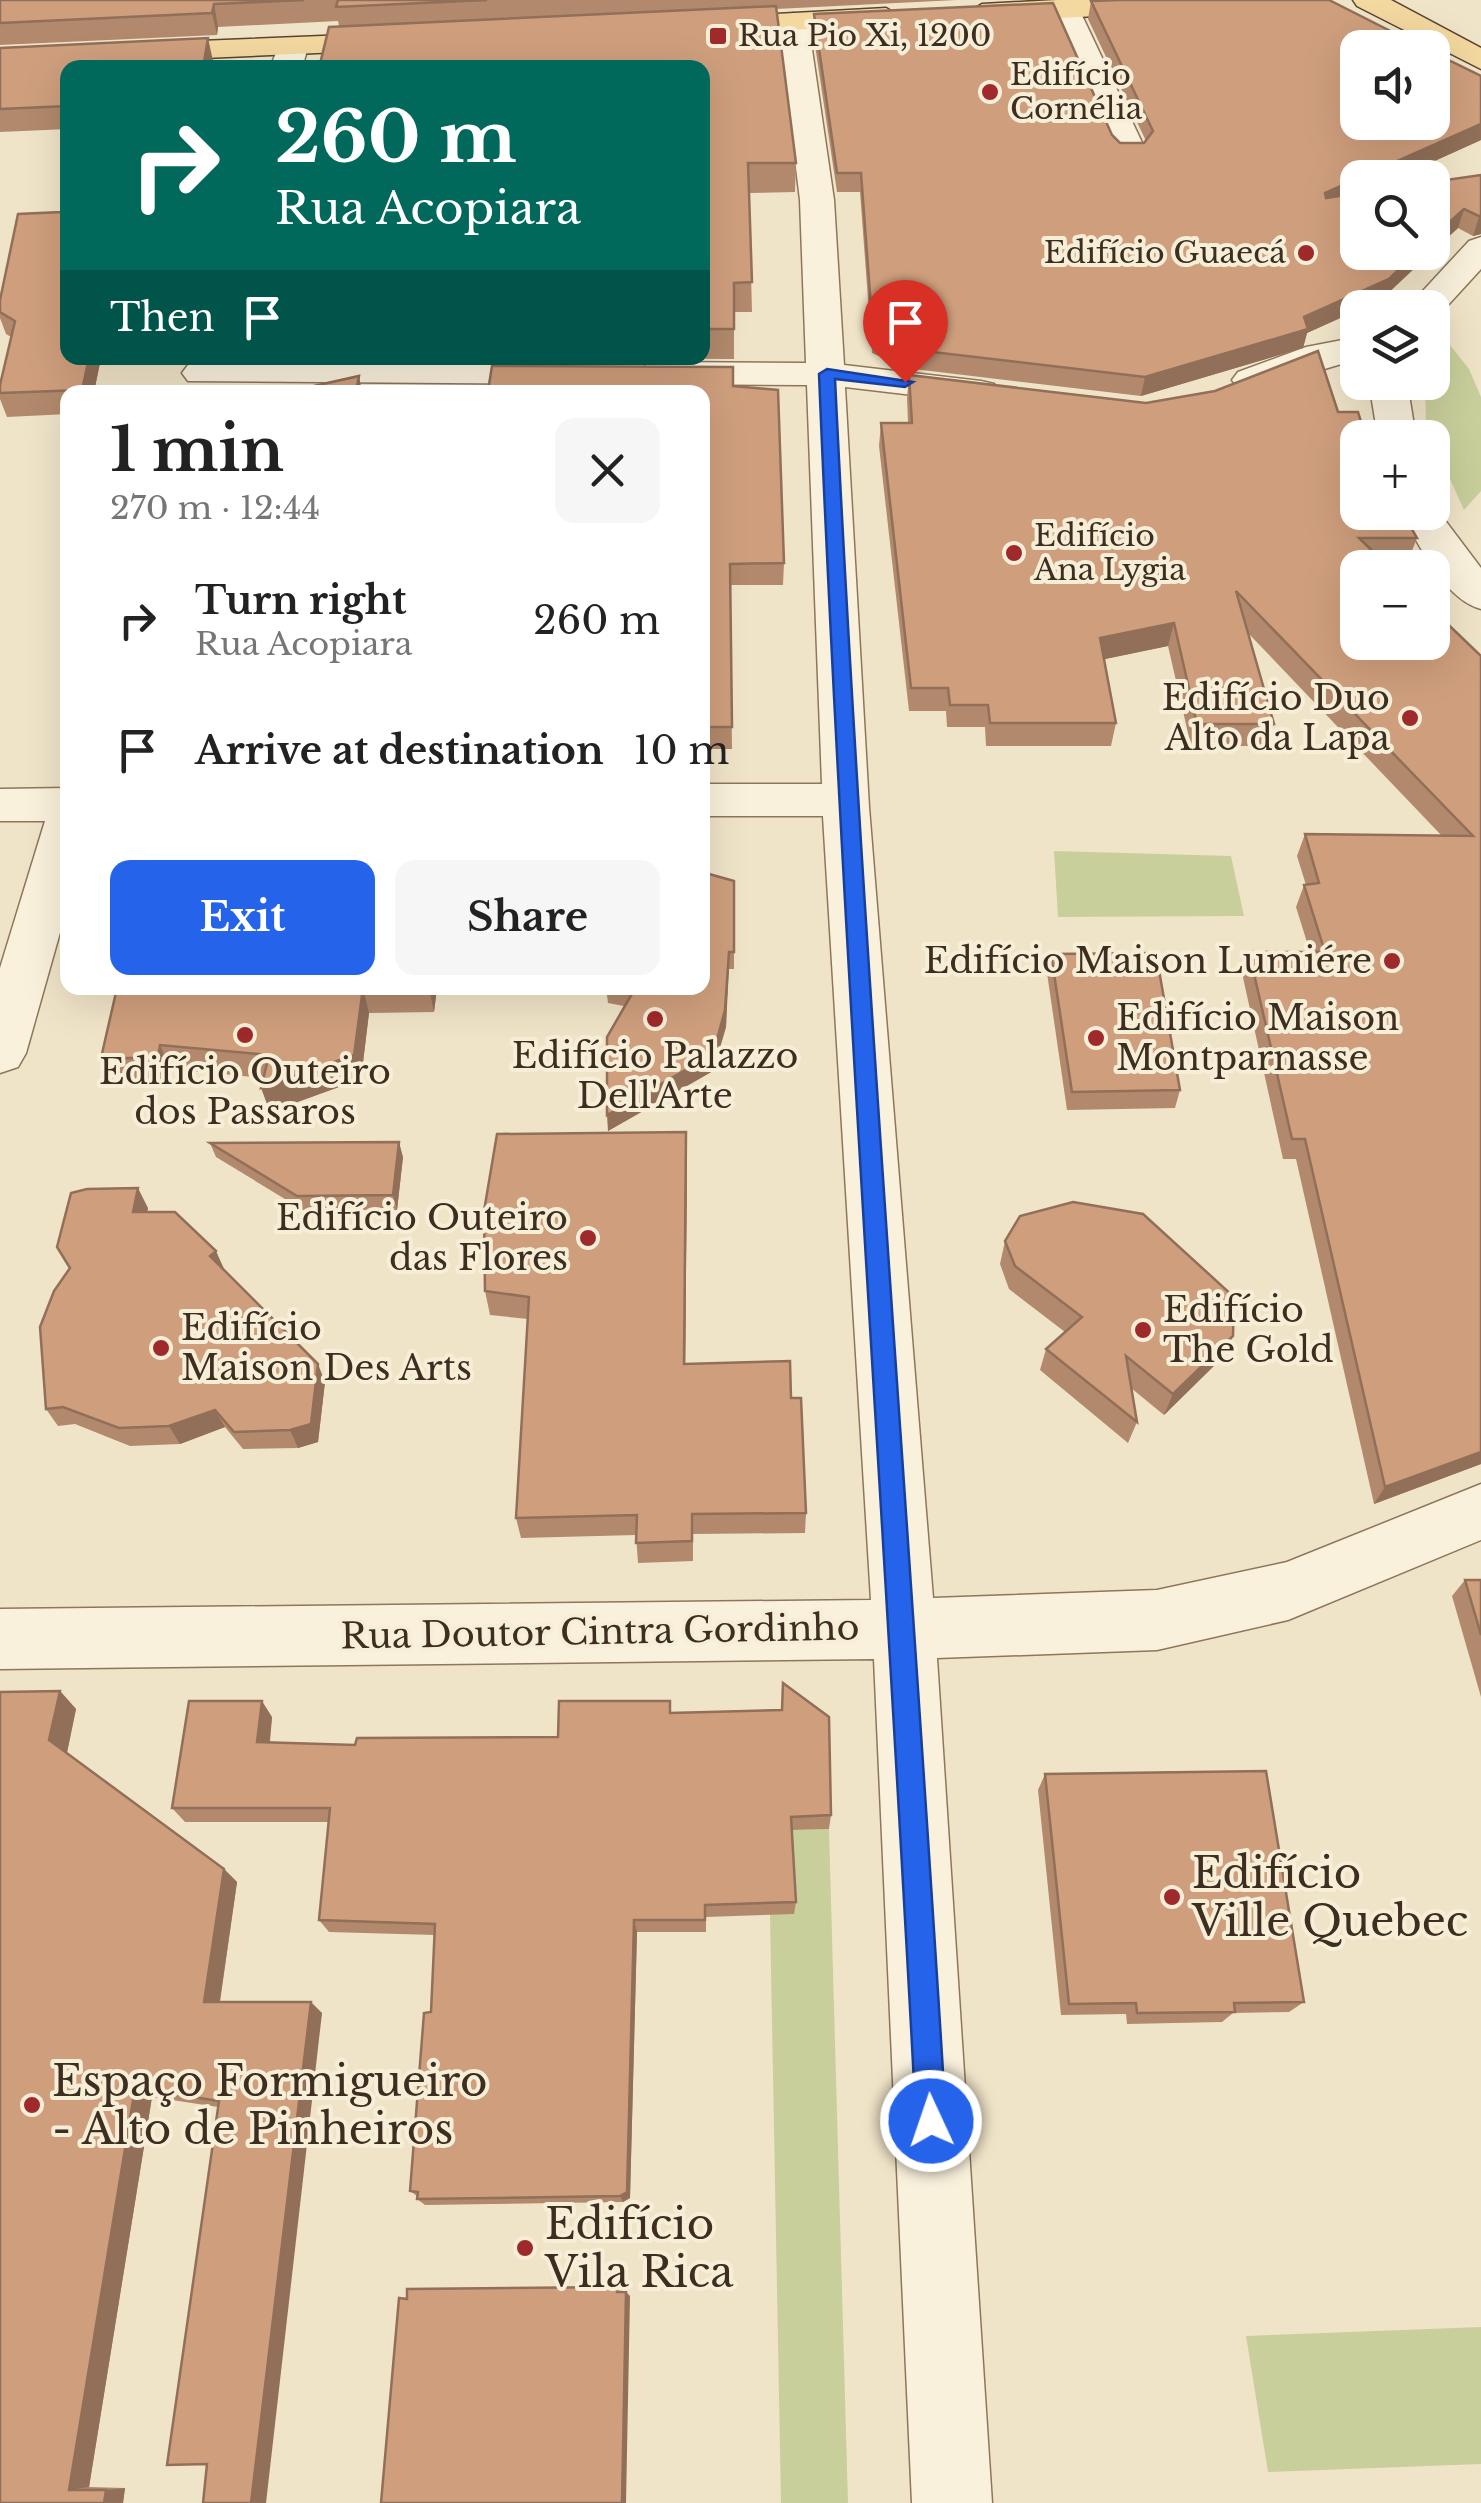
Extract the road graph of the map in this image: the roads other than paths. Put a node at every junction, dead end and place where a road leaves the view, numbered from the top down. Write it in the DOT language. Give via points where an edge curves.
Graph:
graph roads {
  1 [pos="1230,0"];
  2 [pos="1368,0"];
  3 [pos="1064,9"];
  4 [pos="952,14"];
  5 [pos="915,16"];
  6 [pos="792,22"];
  7 [pos="678,28"];
  8 [pos="427,40"];
  9 [pos="289,57"];
  10 [pos="0,58"];
  11 [pos="1481,60"];
  12 [pos="1129,151"];
  13 [pos="1481,248"];
  14 [pos="1442,290"];
  15 [pos="1340,351"];
  16 [pos="200,374"];
  17 [pos="827,374"];
  18 [pos="1214,395"];
  19 [pos="1018,397"];
  20 [pos="1431,530"];
  21 [pos="1481,596"];
  22 [pos="710,800"];
  23 [pos="846,800"];
  24 [pos="60,804"];
  25 [pos="0,805"];
  26 [pos="60,847"];
  27 [pos="0,1053"];
  28 [pos="1481,1512"];
  29 [pos="904,1629"];
  30 [pos="0,1639"];
  31 [pos="952,2503"];
  1 -- 3 [label="main road"];
  2 -- 11 [label="main road"];
  3 -- 4 [label="main road"];
  3 -- 12 [label="street"];
  5 -- 6 [label="main road"];
  6 -- 7 [label="main road"];
  6 -- 17 [label="street" via="817,200"];
  8 -- 9 [label="main road"];
  9 -- 10 [label="main road"];
  13 -- 14 [label="street"];
  15 -- 18 [label="street"];
  16 -- 17 [label="street"];
  17 -- 19 [label="street"];
  17 -- 23 [label="street"];
  20 -- 21 [label="street"];
  22 -- 23 [label="street"];
  23 -- 29 [label="street"];
  24 -- 25 [label="street"];
  26 -- 27 [label="street"];
  28 -- 29 [label="street, Rua Doutor Cintra Gordinho" via="1288,1591 1220,1609 1105,1624"];
  29 -- 30 [label="street, Rua Doutor Cintra Gordinho"];
  29 -- 31 [label="street"];
}
